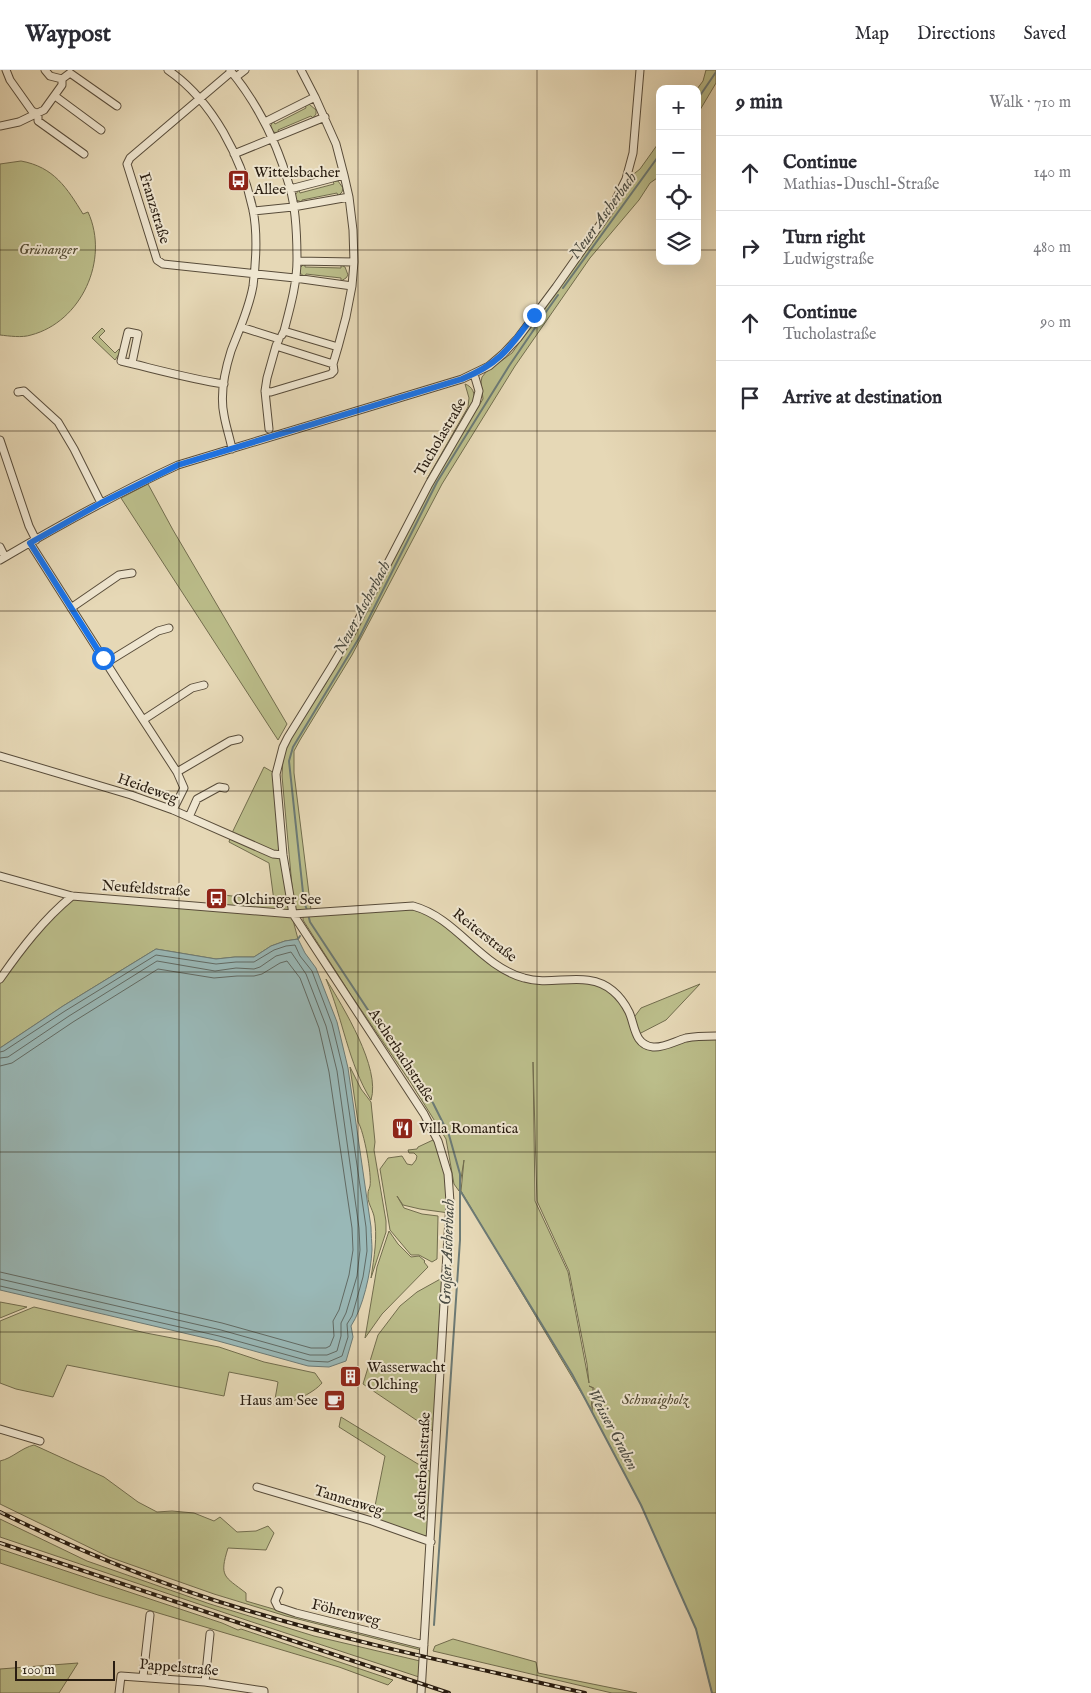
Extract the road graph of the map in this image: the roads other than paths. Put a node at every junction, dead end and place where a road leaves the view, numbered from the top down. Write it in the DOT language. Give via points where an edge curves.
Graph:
graph roads {
  1 [pos="6,70"];
  2 [pos="45,70"];
  3 [pos="168,70"];
  4 [pos="245,70"];
  5 [pos="301,70"];
  6 [pos="640,70"];
  7 [pos="232,73"];
  8 [pos="62,79"];
  9 [pos="55,96"];
  10 [pos="315,97"];
  11 [pos="200,100"];
  12 [pos="117,106"];
  13 [pos="38,114"];
  14 [pos="324,116"];
  15 [pos="265,122"];
  16 [pos="0,126"];
  17 [pos="101,130"];
  18 [pos="272,139"];
  19 [pos="84,154"];
  20 [pos="234,154"];
  21 [pos="344,175"];
  22 [pos="290,189"];
  23 [pos="349,197"];
  24 [pos="293,207"];
  25 [pos="253,211"];
  26 [pos="297,261"];
  27 [pos="354,262"];
  28 [pos="254,274"];
  29 [pos="295,278"];
  30 [pos="352,286"];
  31 [pos="241,327"];
  32 [pos="284,331"];
  33 [pos="278,343"];
  34 [pos="338,347"];
  35 [pos="132,363"];
  36 [pos="333,364"];
  37 [pos="474,374"];
  38 [pos="224,384"];
  39 [pos="265,391"];
  40 [pos="18,392"];
  41 [pos="269,429"];
  42 [pos="0,440"];
  43 [pos="1,449"];
  44 [pos="232,449"];
  45 [pos="101,503"];
  46 [pos="33,542"];
  47 [pos="0,547"];
  48 [pos="2,559"];
  49 [pos="132,573"];
  50 [pos="71,608"];
  51 [pos="169,628"];
  52 [pos="106,664"];
  53 [pos="204,685"];
  54 [pos="143,720"];
  55 [pos="239,739"];
  56 [pos="283,747"];
  57 [pos="0,756"];
  58 [pos="177,772"];
  59 [pos="225,788"];
  60 [pos="173,810"];
  61 [pos="189,817"];
  62 [pos="283,855"];
  63 [pos="0,876"];
  64 [pos="72,896"];
  65 [pos="293,914"];
  66 [pos="0,979"];
  67 [pos="716,1036"];
  68 [pos="0,1429"];
  69 [pos="40,1441"];
  70 [pos="257,1487"];
  71 [pos="431,1542"];
  72 [pos="279,1591"];
  73 [pos="150,1615"];
  74 [pos="210,1634"];
  75 [pos="424,1645"];
  76 [pos="143,1677"];
  77 [pos="205,1682"];
  78 [pos="264,1692"];
  79 [pos="119,1693"];
  80 [pos="421,1693"];
  1 -- 13 [label="street" via="32,112"];
  2 -- 8 [label="street" via="50,76"];
  3 -- 11 [label="street"];
  4 -- 7 [label="street"];
  5 -- 10 [label="street"];
  6 -- 37 [label="street" via="633,153 626,178 611,209 518,338 489,366"];
  7 -- 11 [label="street"];
  7 -- 15 [label="street"];
  8 -- 9 [label="street"];
  8 -- 12 [label="street" via="70,73"];
  9 -- 13 [label="street"];
  9 -- 17 [label="street"];
  10 -- 14 [label="street"];
  10 -- 15 [label="street"];
  11 -- 20 [label="street" via="223,131"];
  11 -- 28 [label="street, Franzstraße" via="130,158 127,164 136,195 157,260 163,264"];
  13 -- 16 [label="street"];
  13 -- 19 [label="street" via="38,121"];
  14 -- 18 [label="street"];
  14 -- 21 [label="street"];
  15 -- 18 [label="street"];
  18 -- 20 [label="street"];
  18 -- 22 [label="street"];
  20 -- 25 [label="street"];
  21 -- 22 [label="street"];
  21 -- 23 [label="street"];
  22 -- 24 [label="street"];
  23 -- 24 [label="street"];
  23 -- 27 [label="street"];
  24 -- 25 [label="street"];
  24 -- 26 [label="street"];
  25 -- 28 [label="street" via="256,234"];
  26 -- 27 [label="street"];
  26 -- 29 [label="street"];
  27 -- 30 [label="street"];
  28 -- 29 [label="street"];
  28 -- 31 [label="street" via="250,301"];
  29 -- 30 [label="street"];
  29 -- 32 [label="street"];
  30 -- 34 [label="street"];
  31 -- 33 [label="street"];
  31 -- 38 [label="street"];
  32 -- 33 [label="street"];
  32 -- 34 [label="street"];
  33 -- 36 [label="street"];
  33 -- 39 [label="street"];
  34 -- 36 [label="street"];
  35 -- 38 [label="street"];
  36 -- 39 [label="street" via="331,374"];
  37 -- 44 [label="street"];
  37 -- 56 [label="street, Tucholastraße" via="479,392 476,403 429,484 351,634"];
  38 -- 44 [label="street" via="224,414"];
  39 -- 41 [label="street"];
  40 -- 45 [label="street" via="24,391 58,422"];
  42 -- 43 [label="street"];
  43 -- 46 [label="street"];
  44 -- 45 [label="street" via="178,465"];
  45 -- 46 [label="street"];
  46 -- 48 [label="street"];
  46 -- 50 [label="street"];
  47 -- 48 [label="street"];
  49 -- 50 [label="street" via="119,575"];
  50 -- 52 [label="street"];
  51 -- 52 [label="street" via="158,631"];
  52 -- 54 [label="street"];
  53 -- 54 [label="street" via="192,688"];
  54 -- 58 [label="street"];
  55 -- 58 [label="street"];
  56 -- 62 [label="street, Ascherbachstraße" via="276,774"];
  57 -- 60 [label="street, Heideweg" via="131,794"];
  58 -- 60 [label="street" via="184,788"];
  59 -- 61 [label="street" via="218,786 197,799"];
  60 -- 61 [label="street, Heideweg"];
  61 -- 62 [label="street, Heideweg" via="273,854"];
  62 -- 65 [label="street, Ascherbachstraße"];
  63 -- 64 [label="street, Neufeldstraße"];
  64 -- 65 [label="street, Neufeldstraße"];
  64 -- 66 [label="street" via="42,924"];
  65 -- 67 [label="street, Reiterstraße" via="414,906 439,916 510,973 542,981 580,979 597,982 612,990 630,1013 634,1031 644,1044 662,1046 685,1038"];
  65 -- 71 [label="street, Ascherbachstraße" via="424,1114 438,1141 448,1174 450,1202"];
  68 -- 69 [label="street"];
  70 -- 71 [label="street, Tannenweg"];
  71 -- 75 [label="street, Ascherbachstraße"];
  72 -- 75 [label="street, Föhrenweg" via="275,1601 278,1607"];
  73 -- 76 [label="street"];
  74 -- 77 [label="street"];
  75 -- 80 [label="street, Ascherbachstraße"];
  76 -- 77 [label="street, Pappelstraße"];
  76 -- 79 [label="street, Pappelstraße" via="121,1676"];
  77 -- 78 [label="street, Pappelstraße"];
}
